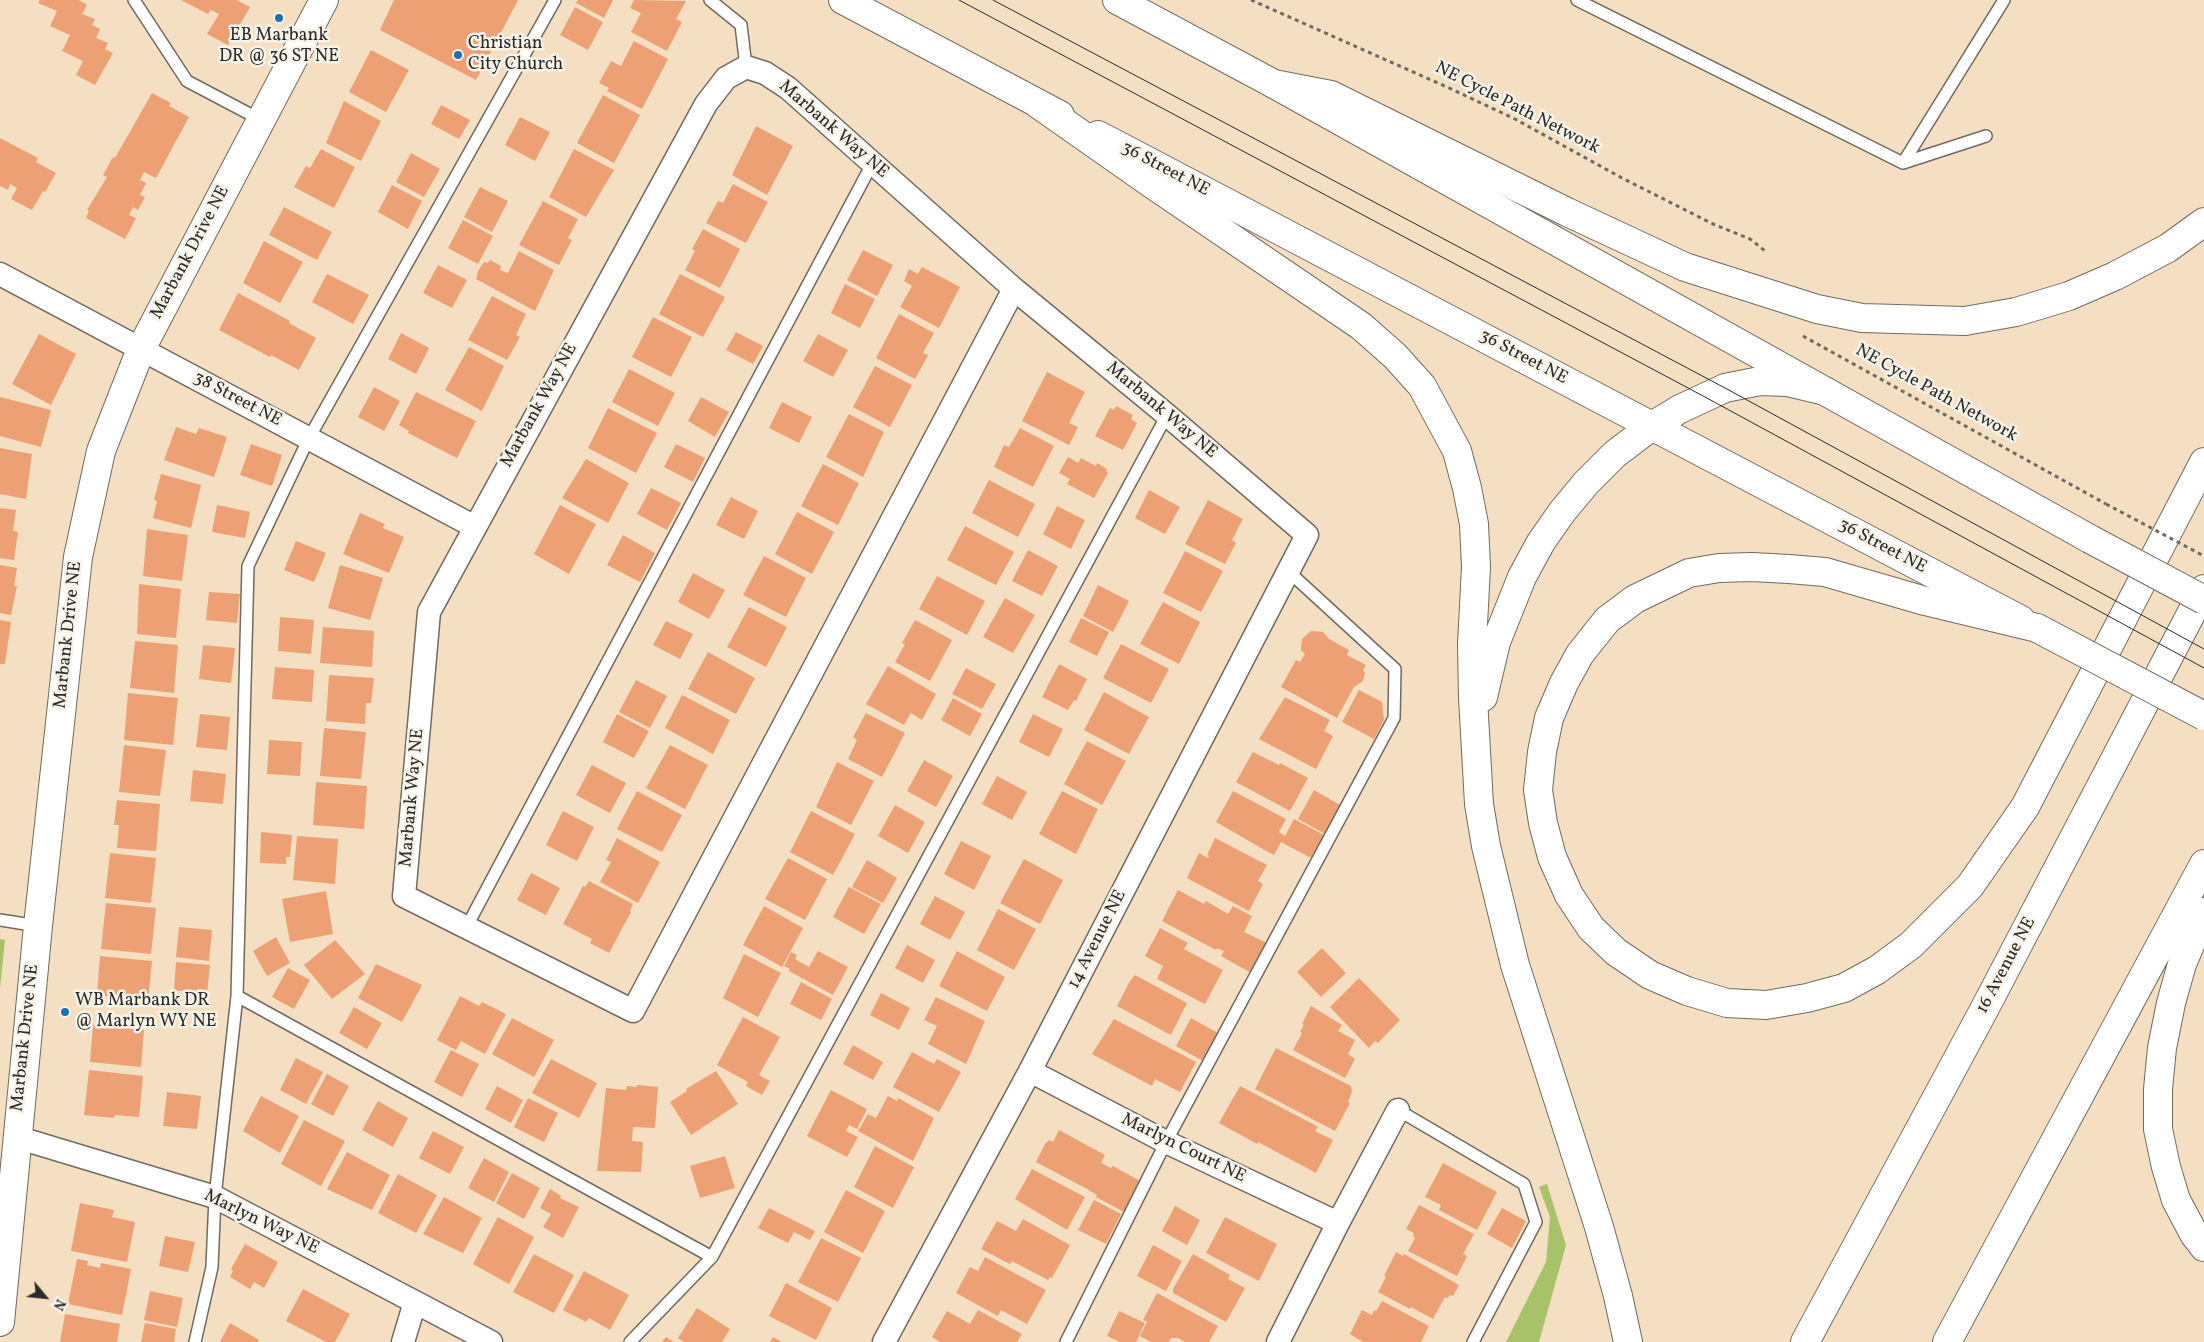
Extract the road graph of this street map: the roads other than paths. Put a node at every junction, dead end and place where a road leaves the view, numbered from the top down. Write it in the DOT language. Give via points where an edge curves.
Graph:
graph roads {
  1 [pos="134,0"];
  2 [pos="324,0"];
  3 [pos="554,0"];
  4 [pos="710,0"];
  5 [pos="843,0"];
  6 [pos="1117,0"];
  7 [pos="1577,0"];
  8 [pos="2004,0"];
  9 [pos="746,67"];
  10 [pos="1274,84"];
  11 [pos="1038,104"];
  12 [pos="261,120"];
  13 [pos="1986,136"];
  14 [pos="1903,163"];
  15 [pos="872,164"];
  16 [pos="2204,222"];
  17 [pos="0,274"];
  18 [pos="1014,289"];
  19 [pos="141,349"];
  20 [pos="1824,391"];
  21 [pos="1167,415"];
  22 [pos="1652,426"];
  23 [pos="309,438"];
  24 [pos="2204,462"];
  25 [pos="475,527"];
  26 [pos="1307,535"];
  27 [pos="1288,571"];
  28 [pos="2204,589"];
  29 [pos="2204,600"];
  30 [pos="2037,628"];
  31 [pos="2204,716"];
  32 [pos="1476,758"];
  33 [pos="2204,864"];
  34 [pos="2204,912"];
  35 [pos="0,920"];
  36 [pos="38,926"];
  37 [pos="466,928"];
  38 [pos="237,996"];
  39 [pos="1030,1071"];
  40 [pos="1398,1110"];
  41 [pos="16,1137"];
  42 [pos="1166,1142"];
  43 [pos="215,1197"];
  44 [pos="1338,1223"];
  45 [pos="2204,1247"];
  46 [pos="712,1258"];
  47 [pos="415,1302"];
  48 [pos="0,1322"];
  49 [pos="195,1342"];
  50 [pos="403,1342"];
  51 [pos="491,1342"];
  52 [pos="630,1342"];
  53 [pos="884,1342"];
  54 [pos="1066,1342"];
  55 [pos="1278,1342"];
  56 [pos="1473,1342"];
  57 [pos="1628,1342"];
  58 [pos="1805,1342"];
  59 [pos="1947,1342"];
  1 -- 12 [label="lane" via="187,80"];
  2 -- 12 [label="main road, Marbank Drive NE"];
  3 -- 23 [label="lane"];
  4 -- 9 [label="lane" via="741,25"];
  5 -- 11 [label="main road, 36 Street NE"];
  6 -- 10 [label="main road"];
  7 -- 14 [label="lane"];
  8 -- 14 [label="lane"];
  9 -- 15 [label="street, Marbank Way NE" via="765,73 788,88"];
  9 -- 25 [label="street, Marbank Way NE" via="726,78 706,104"];
  10 -- 16 [label="main road" via="1331,95 1685,267 1817,309 1862,318 1965,321 2016,312 2069,296 2115,276 2168,248"];
  10 -- 20 [label="main road"];
  11 -- 22 [label="main road, 36 Street NE"];
  11 -- 32 [label="main road" via="1361,326 1422,386 1457,450 1474,524 1476,567 1472,644"];
  12 -- 19 [label="main road, Marbank Drive NE"];
  13 -- 14 [label="lane"];
  15 -- 18 [label="street, Marbank Way NE"];
  15 -- 37 [label="lane"];
  17 -- 19 [label="street, 38 Street NE"];
  18 -- 21 [label="street, Marbank Way NE"];
  18 -- 37 [label="street, Marbank Way NE" via="633,1011"];
  19 -- 23 [label="street, 38 Street NE"];
  19 -- 36 [label="main road, Marbank Drive NE" via="101,451 78,557"];
  20 -- 22 [label="main road" via="1787,382 1760,381 1725,388"];
  20 -- 29 [label="main road, bridge"];
  21 -- 26 [label="street, Marbank Way NE"];
  21 -- 46 [label="lane"];
  22 -- 30 [label="main road, 36 Street NE"];
  22 -- 32 [label="main road" via="1615,454 1580,490 1541,542 1522,577 1499,634 1484,688"];
  23 -- 25 [label="street, 38 Street NE"];
  23 -- 38 [label="lane" via="248,566"];
  24 -- 30 [label="main road" via="2025,807 1970,886 1911,946 1877,970 1844,988 1807,998 1766,1005 1728,1002 1687,991 1650,975 1616,952 1591,928 1569,895 1552,857 1538,790 1548,718 1580,654 1607,620 1635,599 1689,573 1719,568 1789,569 1825,572"];
  25 -- 37 [label="street, Marbank Way NE" via="429,612 404,896"];
  26 -- 27 [label="street, 14 Avenue NE"];
  27 -- 39 [label="street, 14 Avenue NE"];
  27 -- 42 [label="lane" via="1395,669 1394,718"];
  28 -- 58 [label="main road, 16 Avenue NE" via="1985,1008"];
  30 -- 31 [label="main road, 36 Street NE, bridge"];
  32 -- 57 [label="main road" via="1480,804 1499,904 1515,965 1599,1227"];
  33 -- 59 [label="main road"];
  34 -- 45 [label="main road" via="2182,964 2171,1002 2162,1048 2158,1129 2176,1200"];
  35 -- 36 [label="lane"];
  36 -- 41 [label="main road, Marbank Drive NE"];
  38 -- 43 [label="lane"];
  38 -- 46 [label="lane"];
  39 -- 42 [label="street, Marlyn Court NE"];
  39 -- 53 [label="street, 14 Avenue NE"];
  40 -- 44 [label="street"];
  40 -- 56 [label="lane" via="1524,1184 1536,1222"];
  41 -- 43 [label="street, Marlyn Way NE"];
  41 -- 48 [label="main road, Marbank Drive NE"];
  42 -- 44 [label="street, Marlyn Court NE"];
  42 -- 54 [label="lane"];
  43 -- 47 [label="street, Marlyn Way NE"];
  43 -- 49 [label="lane" via="212,1267"];
  44 -- 55 [label="street"];
  46 -- 52 [label="lane"];
  47 -- 50 [label="street"];
  47 -- 51 [label="street, Marlyn Way NE"];
}
